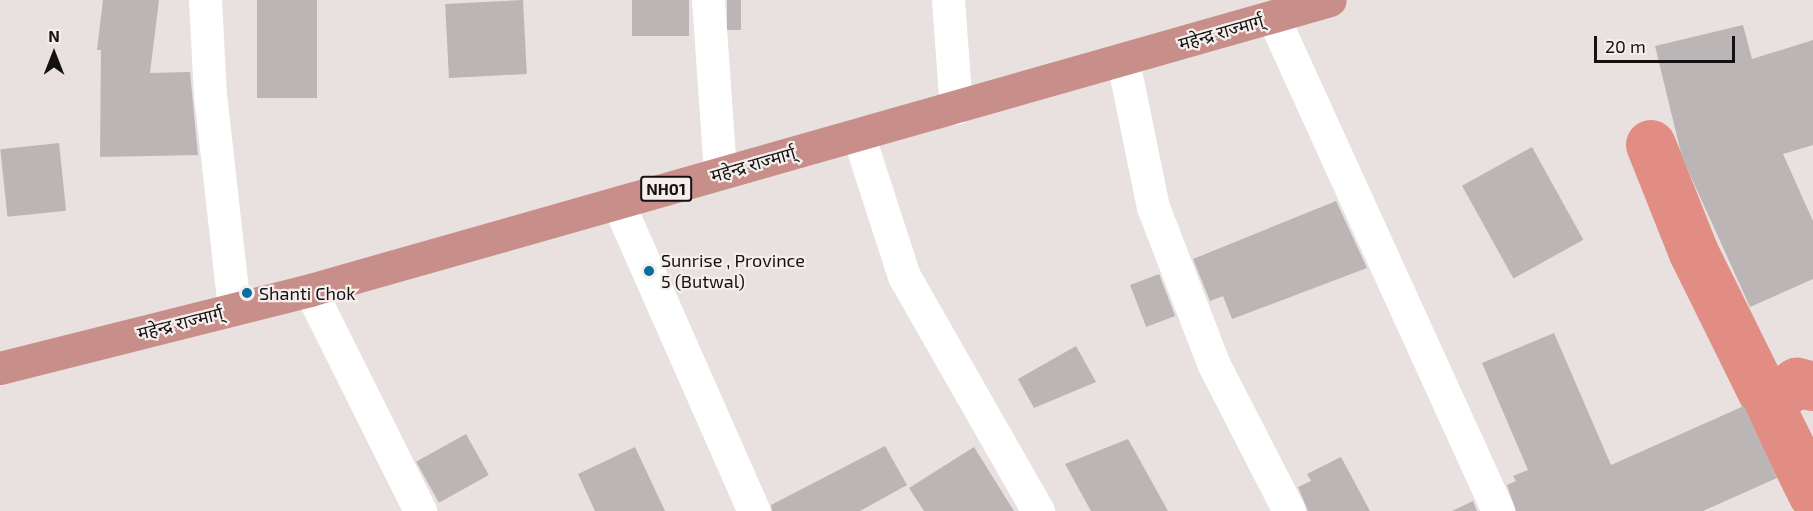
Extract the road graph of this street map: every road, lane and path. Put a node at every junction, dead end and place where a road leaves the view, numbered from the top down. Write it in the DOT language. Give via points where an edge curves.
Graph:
graph roads {
  1 [pos="205,0"];
  2 [pos="708,0"];
  3 [pos="948,0"];
  4 [pos="1330,0"];
  5 [pos="1273,17"];
  6 [pos="1123,61"];
  7 [pos="956,108"];
  8 [pos="858,134"];
  9 [pos="720,172"];
  10 [pos="618,203"];
  11 [pos="310,290"];
  12 [pos="234,309"];
  13 [pos="0,368"];
  14 [pos="420,511"];
  15 [pos="754,511"];
  16 [pos="1038,511"];
  17 [pos="1289,511"];
  18 [pos="1498,511"];
  1 -- 12 [label="street" via="210,94"];
  2 -- 9 [label="street"];
  3 -- 7 [label="street"];
  4 -- 5 [label="highway, महेन्द्र राज्मार्ग् / NH01"];
  5 -- 6 [label="highway, महेन्द्र राज्मार्ग् / NH01"];
  5 -- 18 [label="street"];
  6 -- 7 [label="highway, महेन्द्र राज्मार्ग् / NH01"];
  6 -- 17 [label="street" via="1157,217 1214,365"];
  7 -- 8 [label="highway, महेन्द्र राज्मार्ग् / NH01"];
  8 -- 9 [label="highway, महेन्द्र राज्मार्ग् / NH01"];
  8 -- 16 [label="street" via="904,276"];
  9 -- 10 [label="highway, महेन्द्र राज्मार्ग् / NH01"];
  10 -- 11 [label="highway, महेन्द्र राज्मार्ग् / NH01"];
  10 -- 15 [label="street"];
  11 -- 12 [label="highway, महेन्द्र राज्मार्ग् / NH01"];
  11 -- 14 [label="street"];
  12 -- 13 [label="highway, महेन्द्र राज्मार्ग् / NH01"];
}
